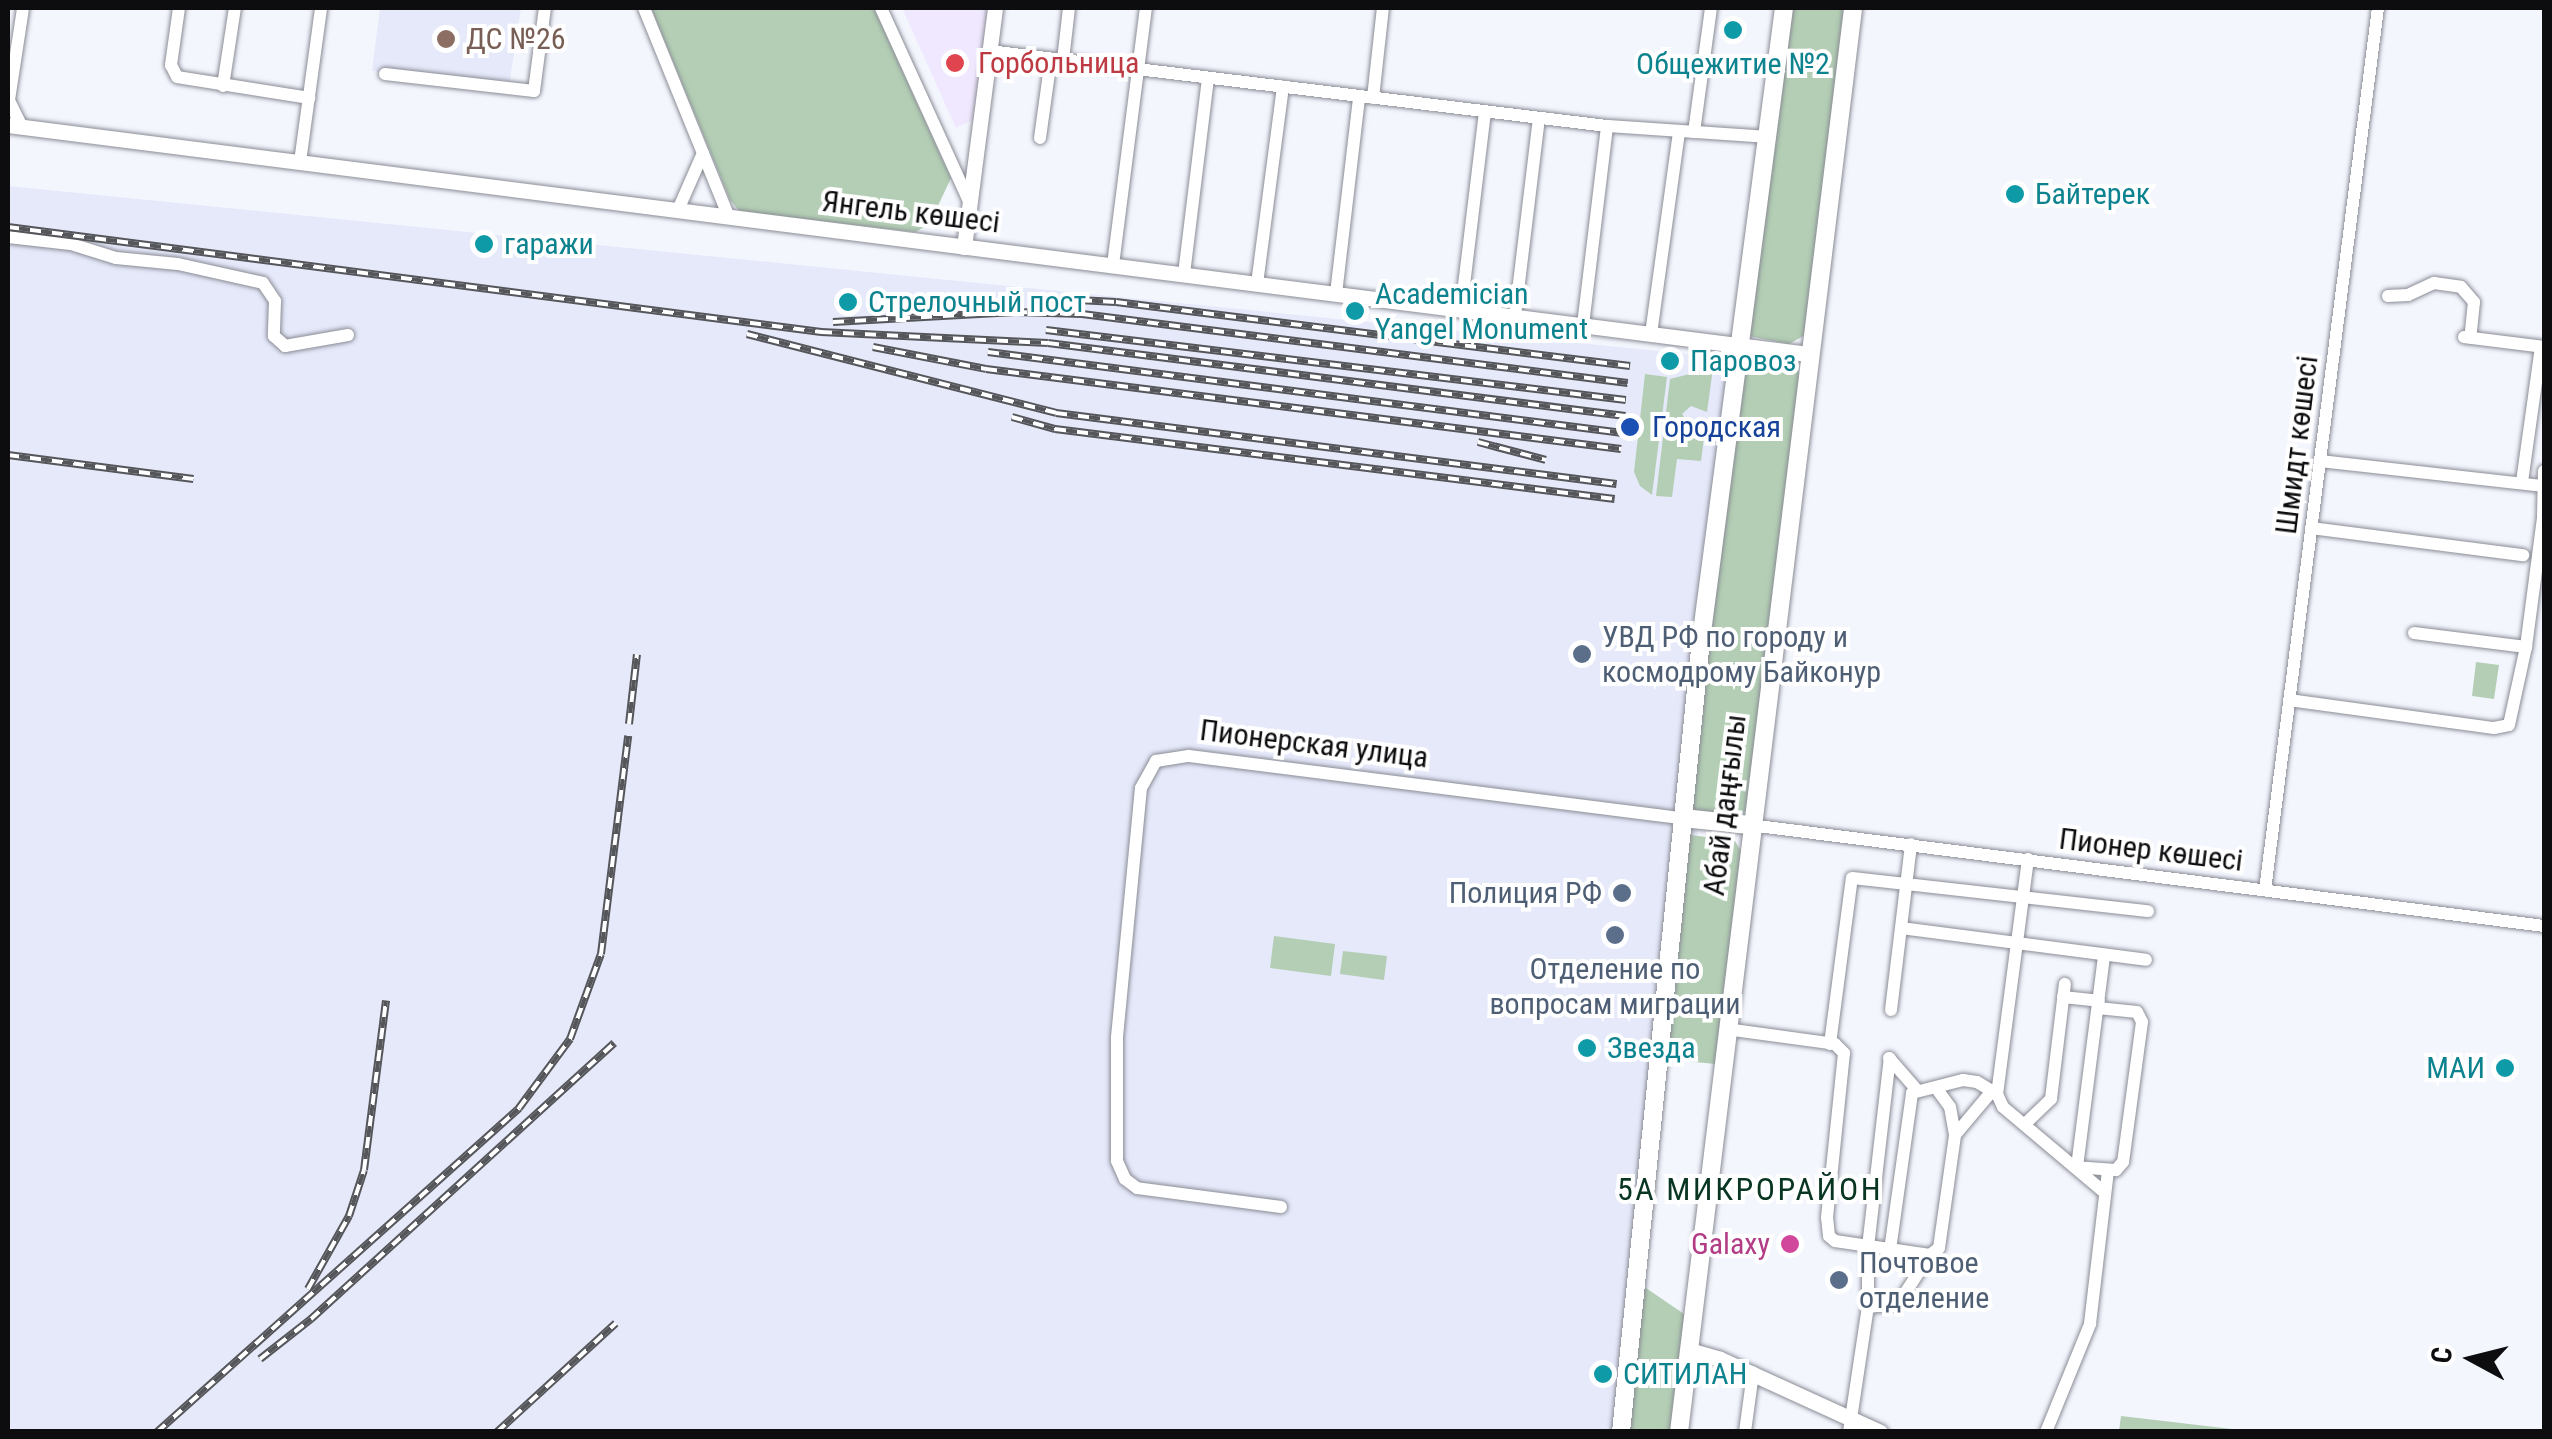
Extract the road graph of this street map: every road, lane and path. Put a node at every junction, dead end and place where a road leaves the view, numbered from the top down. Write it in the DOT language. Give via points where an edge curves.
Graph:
graph roads {
  1 [pos="23,8"];
  2 [pos="179,8"];
  3 [pos="234,8"];
  4 [pos="321,8"];
  5 [pos="545,8"];
  6 [pos="644,8"];
  7 [pos="882,8"];
  8 [pos="995,8"];
  9 [pos="1069,8"];
  10 [pos="1146,8"];
  11 [pos="1383,8"];
  12 [pos="1711,8"];
  13 [pos="1784,8"];
  14 [pos="1854,8"];
  15 [pos="2378,8"];
  16 [pos="990,51"];
  17 [pos="1057,59"];
  18 [pos="1139,70"];
  19 [pos="385,74"];
  20 [pos="1208,78"];
  21 [pos="224,86"];
  22 [pos="1283,87"];
  23 [pos="1366,97"];
  24 [pos="309,98"];
  25 [pos="8,101"];
  26 [pos="1485,112"];
  27 [pos="1538,118"];
  28 [pos="15,126"];
  29 [pos="1607,126"];
  30 [pos="1694,132"];
  31 [pos="1679,133"];
  32 [pos="1767,137"];
  33 [pos="1040,138"];
  34 [pos="704,154"];
  35 [pos="300,162"];
  36 [pos="970,203"];
  37 [pos="678,210"];
  38 [pos="729,217"];
  39 [pos="8,236"];
  40 [pos="964,246"];
  41 [pos="1113,266"];
  42 [pos="1184,274"];
  43 [pos="1258,284"];
  44 [pos="1336,294"];
  45 [pos="2388,296"];
  46 [pos="1461,310"];
  47 [pos="1515,316"];
  48 [pos="1583,325"];
  49 [pos="1651,334"];
  50 [pos="348,335"];
  51 [pos="1740,345"];
  52 [pos="2543,347"];
  53 [pos="1808,354"];
  54 [pos="2320,461"];
  55 [pos="2543,478"];
  56 [pos="2522,482"];
  57 [pos="2544,518"];
  58 [pos="2312,528"];
  59 [pos="2523,555"];
  60 [pos="2414,633"];
  61 [pos="2526,648"];
  62 [pos="2289,700"];
  63 [pos="1683,818"];
  64 [pos="1750,825"];
  65 [pos="1911,844"];
  66 [pos="2028,859"];
  67 [pos="1906,884"];
  68 [pos="2265,890"];
  69 [pos="2024,897"];
  70 [pos="2148,911"];
  71 [pos="2544,926"];
  72 [pos="1901,928"];
  73 [pos="2019,942"];
  74 [pos="2104,954"];
  75 [pos="2146,960"];
  76 [pos="2098,1005"];
  77 [pos="1891,1010"];
  78 [pos="1726,1029"];
  79 [pos="1830,1044"];
  80 [pos="1938,1089"];
  81 [pos="1916,1090"];
  82 [pos="1994,1093"];
  83 [pos="2024,1124"];
  84 [pos="1955,1136"];
  85 [pos="2078,1168"];
  86 [pos="2108,1170"];
  87 [pos="2105,1193"];
  88 [pos="1280,1207"];
  89 [pos="1868,1247"];
  90 [pos="1890,1250"];
  91 [pos="1930,1255"];
  92 [pos="1868,1307"];
  93 [pos="1689,1350"];
  94 [pos="1752,1374"];
  95 [pos="1852,1426"];
  96 [pos="1620,1432"];
  97 [pos="1679,1432"];
  98 [pos="1745,1432"];
  99 [pos="1880,1432"];
  100 [pos="2046,1432"];
  1 -- 25 [label="street"];
  2 -- 21 [label="street" via="173,74"];
  3 -- 21 [label="street"];
  4 -- 24 [label="street"];
  5 -- 19 [label="street" via="534,91"];
  6 -- 34 [label="street"];
  7 -- 36 [label="street"];
  8 -- 16 [label="street"];
  9 -- 17 [label="street"];
  10 -- 18 [label="street"];
  11 -- 23 [label="street"];
  12 -- 30 [label="street"];
  13 -- 32 [label="main road, Абай даңғылы"];
  14 -- 53 [label="main road, Абай даңғылы"];
  15 -- 54 [label="street, Шмидт көшесі"];
  16 -- 17 [label="street"];
  16 -- 36 [label="street"];
  17 -- 18 [label="street"];
  17 -- 33 [label="street"];
  18 -- 20 [label="street"];
  18 -- 41 [label="street"];
  20 -- 22 [label="street"];
  20 -- 42 [label="street"];
  21 -- 24 [label="street"];
  22 -- 23 [label="street"];
  22 -- 43 [label="street"];
  23 -- 26 [label="street"];
  23 -- 44 [label="street"];
  24 -- 35 [label="street"];
  25 -- 28 [label="street"];
  26 -- 27 [label="street"];
  26 -- 46 [label="street"];
  27 -- 29 [label="street"];
  27 -- 47 [label="street"];
  28 -- 35 [label="street, Янгель көшесі"];
  29 -- 31 [label="street"];
  29 -- 48 [label="street"];
  30 -- 31 [label="street"];
  30 -- 32 [label="street"];
  31 -- 49 [label="street"];
  32 -- 51 [label="main road, Абай даңғылы"];
  34 -- 37 [label="street"];
  34 -- 38 [label="street"];
  35 -- 37 [label="street, Янгель көшесі"];
  36 -- 40 [label="street"];
  37 -- 38 [label="street, Янгель көшесі"];
  38 -- 40 [label="street, Янгель көшесі"];
  39 -- 50 [label="street" via="263,283 275,301 274,336 286,346"];
  40 -- 41 [label="street, Янгель көшесі"];
  41 -- 42 [label="street, Янгель көшесі"];
  42 -- 43 [label="street, Янгель көшесі"];
  43 -- 44 [label="street, Янгель көшесі"];
  44 -- 46 [label="street, Янгель көшесі"];
  45 -- 52 [label="street" via="2434,283 2461,286 2474,302 2467,338"];
  46 -- 47 [label="street, Янгель көшесі"];
  47 -- 48 [label="street, Янгель көшесі"];
  48 -- 49 [label="street, Янгель көшесі"];
  49 -- 51 [label="street, Янгель көшесі"];
  51 -- 53 [label="street, Янгель көшесі"];
  51 -- 63 [label="main road, Абай даңғылы"];
  52 -- 56 [label="street"];
  53 -- 64 [label="main road, Абай даңғылы"];
  54 -- 56 [label="street"];
  54 -- 58 [label="street, Шмидт көшесі"];
  55 -- 56 [label="street"];
  55 -- 57 [label="street"];
  57 -- 61 [label="street"];
  58 -- 59 [label="street"];
  58 -- 62 [label="street, Шмидт көшесі"];
  60 -- 61 [label="street"];
  61 -- 62 [label="street" via="2514,718 2502,728"];
  62 -- 68 [label="street, Шмидт көшесі"];
  63 -- 64 [label="main road, Пионерская улица"];
  63 -- 88 [label="street, Пионерская улица" via="1189,756 1164,757 1148,768 1117,1037 1117,1161 1137,1188"];
  63 -- 96 [label="main road, Абай даңғылы"];
  64 -- 65 [label="street, Пионер көшесі"];
  64 -- 78 [label="main road, Абай даңғылы"];
  65 -- 66 [label="street, Пионер көшесі"];
  65 -- 67 [label="street"];
  66 -- 68 [label="street, Пионер көшесі"];
  66 -- 69 [label="street"];
  67 -- 69 [label="street"];
  67 -- 72 [label="street"];
  67 -- 79 [label="street" via="1852,878"];
  68 -- 71 [label="street, Пионер көшесі"];
  69 -- 70 [label="street"];
  69 -- 73 [label="street"];
  72 -- 73 [label="street"];
  72 -- 77 [label="street"];
  73 -- 74 [label="street"];
  73 -- 82 [label="street"];
  74 -- 75 [label="street"];
  74 -- 76 [label="street"];
  76 -- 83 [label="street" via="2064,991 2050,1100"];
  76 -- 85 [label="street"];
  76 -- 86 [label="street" via="2136,1012 2142,1022 2123,1162"];
  78 -- 79 [label="street"];
  78 -- 93 [label="main road, Абай даңғылы"];
  79 -- 89 [label="street" via="1844,1054 1826,1226 1835,1241"];
  80 -- 81 [label="street"];
  80 -- 82 [label="street" via="1963,1080"];
  80 -- 84 [label="street" via="1950,1107"];
  81 -- 89 [label="street" via="1886,1055"];
  81 -- 90 [label="street"];
  82 -- 83 [label="street"];
  82 -- 84 [label="street"];
  83 -- 85 [label="street"];
  84 -- 91 [label="street" via="1942,1242"];
  85 -- 86 [label="street"];
  85 -- 87 [label="street"];
  86 -- 87 [label="street"];
  87 -- 100 [label="street" via="2090,1324"];
  89 -- 90 [label="street"];
  89 -- 92 [label="street"];
  90 -- 91 [label="street"];
  91 -- 92 [label="street" via="1898,1304"];
  92 -- 95 [label="street"];
  93 -- 94 [label="street"];
  93 -- 97 [label="main road, Абай даңғылы"];
  94 -- 95 [label="street"];
  94 -- 98 [label="street"];
  95 -- 99 [label="street"];
}
